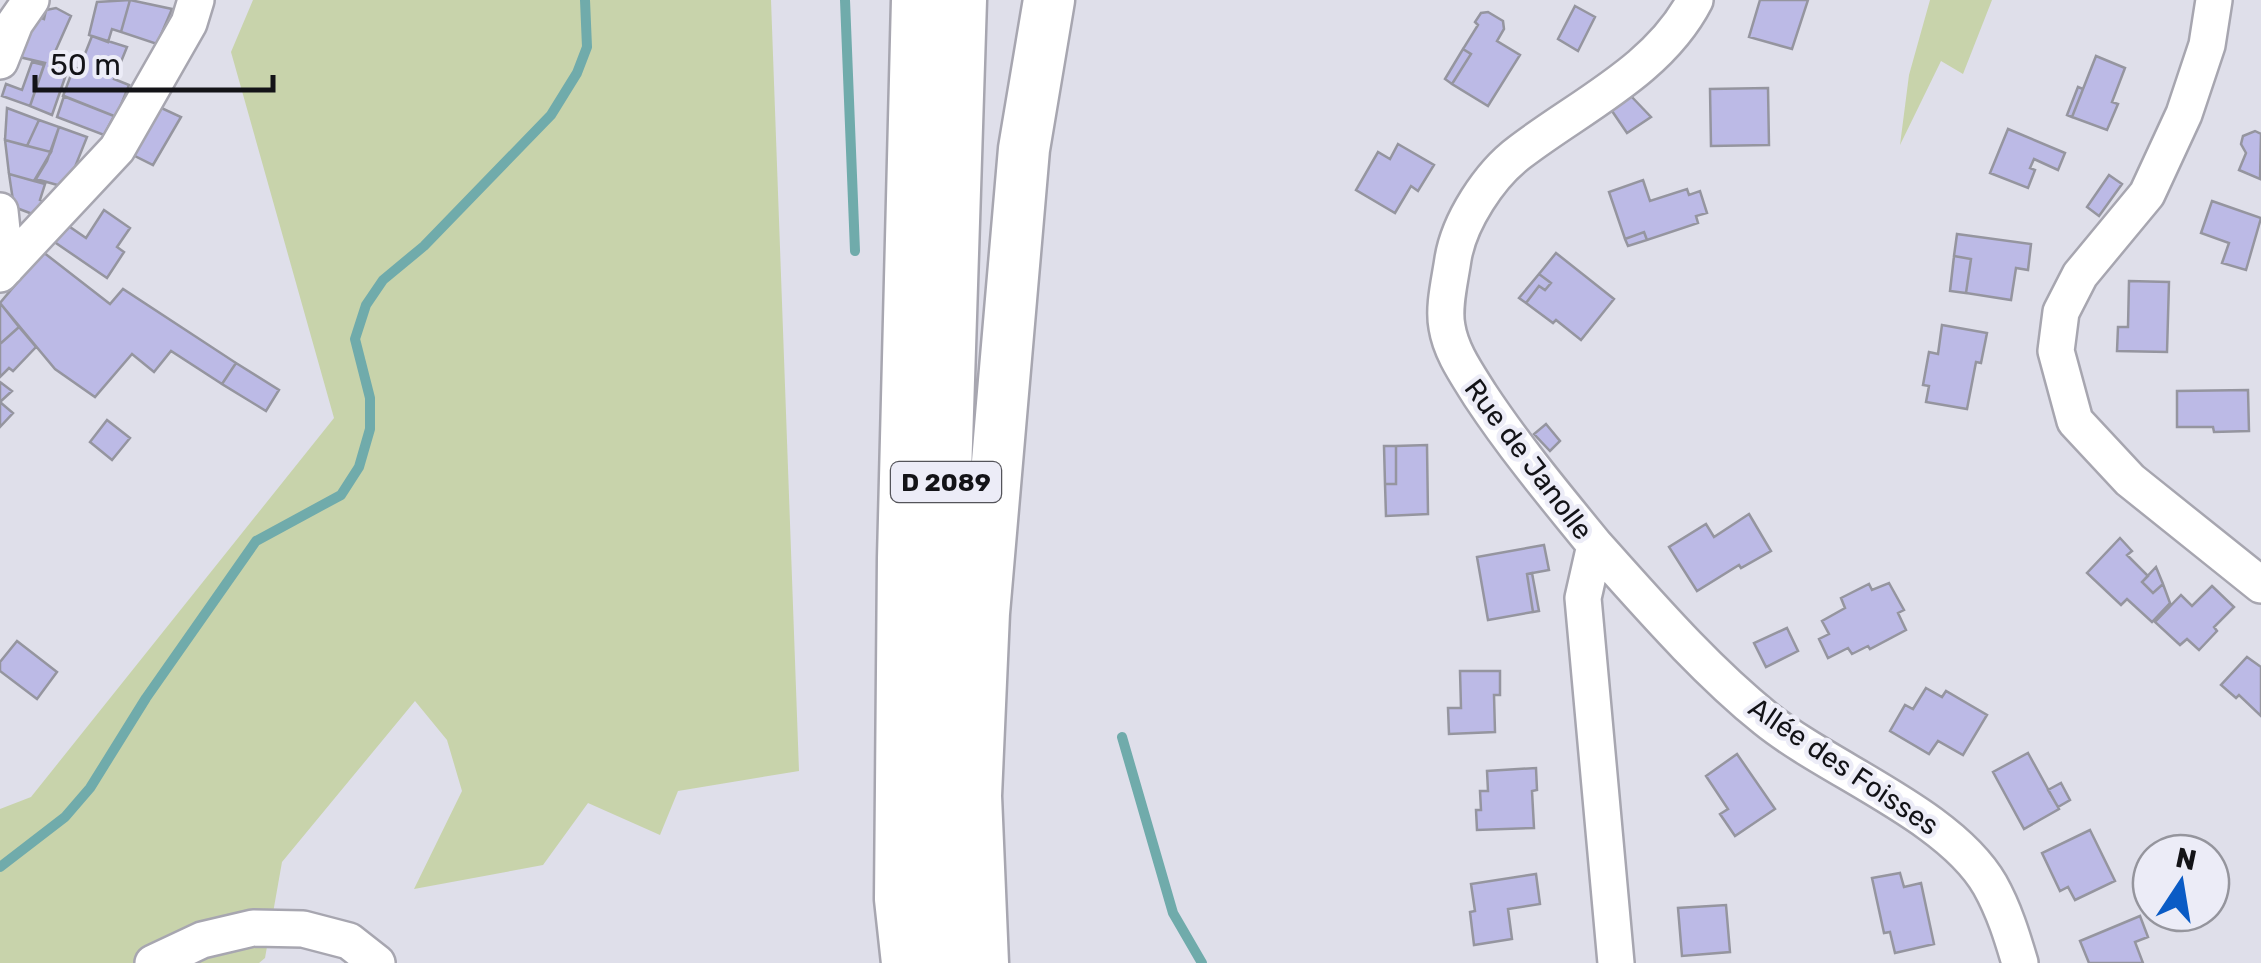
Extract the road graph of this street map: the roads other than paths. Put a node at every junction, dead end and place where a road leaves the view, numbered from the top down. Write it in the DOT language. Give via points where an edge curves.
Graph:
graph roads {
  1 [pos="31,0"];
  2 [pos="196,0"];
  3 [pos="918,0"];
  4 [pos="961,0"];
  5 [pos="1049,0"];
  6 [pos="1696,0"];
  7 [pos="2214,0"];
  8 [pos="0,61"];
  9 [pos="0,211"];
  10 [pos="2,262"];
  11 [pos="1595,545"];
  12 [pos="2261,586"];
  13 [pos="153,963"];
  14 [pos="377,963"];
  15 [pos="907,963"];
  16 [pos="948,963"];
  17 [pos="983,963"];
  18 [pos="1616,963"];
  19 [pos="2020,963"];
  1 -- 8 [label="street"];
  2 -- 10 [label="street" via="116,149"];
  3 -- 15 [label="highway, D 2089" via="903,558 900,900"];
  4 -- 16 [label="highway, D 2089" via="944,538 940,900"];
  5 -- 17 [label="highway" via="1024,149 984,614 976,796"];
  6 -- 11 [label="street, Rue de Janolle" via="1684,22 1617,86 1516,155 1470,209 1456,246 1446,326 1462,368"];
  7 -- 12 [label="street" via="2184,114 2147,194 2080,275 2061,312 2056,352 2074,421 2130,480"];
  9 -- 10 [label="street"];
  11 -- 18 [label="street, Rue de Janolle" via="1582,598"];
  11 -- 19 [label="street, Allée des Foisses" via="1767,720 1954,841 1988,882"];
  13 -- 14 [label="street" via="202,940 253,928 348,941"];
}
